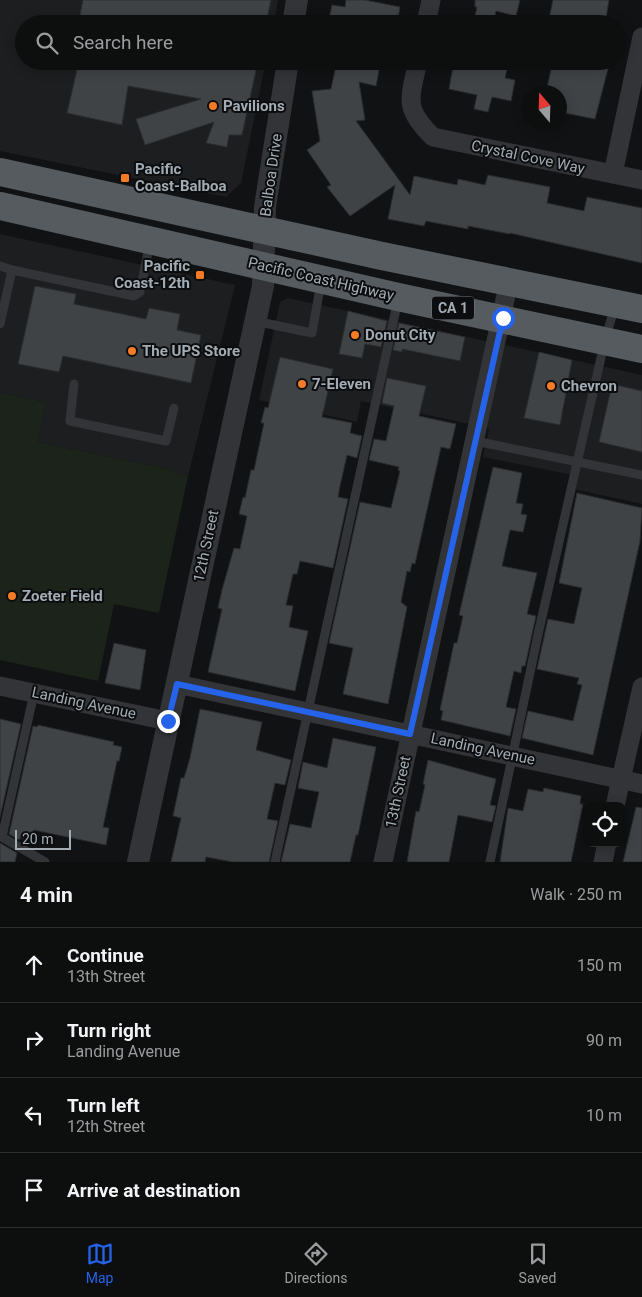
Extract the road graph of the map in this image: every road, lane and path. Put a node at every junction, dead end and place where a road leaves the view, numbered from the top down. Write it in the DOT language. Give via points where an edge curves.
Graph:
graph roads {
  1 [pos="297,0"];
  2 [pos="431,0"];
  3 [pos="294,15"];
  4 [pos="428,15"];
  5 [pos="642,37"];
  6 [pos="287,70"];
  7 [pos="416,70"];
  8 [pos="0,172"];
  9 [pos="613,174"];
  10 [pos="642,180"];
  11 [pos="0,206"];
  12 [pos="264,229"];
  13 [pos="150,240"];
  14 [pos="0,266"];
  15 [pos="263,266"];
  16 [pos="12,270"];
  17 [pos="322,280"];
  18 [pos="509,282"];
  19 [pos="398,297"];
  20 [pos="629,306"];
  21 [pos="503,318"];
  22 [pos="255,321"];
  23 [pos="0,324"];
  24 [pos="605,340"];
  25 [pos="642,349"];
  26 [pos="74,384"];
  27 [pos="174,408"];
  28 [pos="475,440"];
  29 [pos="577,462"];
  30 [pos="642,475"];
  31 [pos="177,684"];
  32 [pos="0,686"];
  33 [pos="642,687"];
  34 [pos="34,693"];
  35 [pos="306,712"];
  36 [pos="168,721"];
  37 [pos="410,734"];
  38 [pos="514,756"];
  39 [pos="621,779"];
  40 [pos="642,784"];
  41 [pos="616,802"];
  42 [pos="1,837"];
  43 [pos="606,847"];
  44 [pos="45,862"];
  45 [pos="138,862"];
  46 [pos="275,862"];
  47 [pos="383,862"];
  48 [pos="490,862"];
  49 [pos="603,862"];
  1 -- 3 [label="street"];
  2 -- 4 [label="street"];
  5 -- 9 [label="street"];
  6 -- 12 [label="street, Balboa Drive"];
  7 -- 9 [label="street, Crystal Cove Way" via="409,101 419,124 433,138"];
  8 -- 12 [label="highway, CA 1"];
  9 -- 10 [label="street, Crystal Cove Way"];
  11 -- 13 [label="highway, Pacific Coast Highway / CA 1"];
  12 -- 15 [label="street, 12th Street"];
  12 -- 18 [label="highway, CA 1"];
  13 -- 15 [label="highway, Pacific Coast Highway / CA 1"];
  13 -- 16 [label="lane" via="140,292 134,296"];
  14 -- 16 [label="lane"];
  15 -- 17 [label="highway, Pacific Coast Highway / CA 1"];
  15 -- 22 [label="street, 12th Street"];
  16 -- 23 [label="lane"];
  17 -- 19 [label="highway, Pacific Coast Highway / CA 1"];
  17 -- 22 [label="lane" via="312,333"];
  18 -- 20 [label="highway, CA 1"];
  18 -- 21 [label="street, 13th Street"];
  19 -- 21 [label="highway, Pacific Coast Highway / CA 1"];
  19 -- 35 [label="lane"];
  20 -- 24 [label="lane"];
  21 -- 24 [label="highway, Pacific Coast Highway / CA 1"];
  21 -- 28 [label="street, 13th Street"];
  22 -- 31 [label="street, 12th Street"];
  24 -- 25 [label="highway, Pacific Coast Highway / CA 1"];
  24 -- 29 [label="lane"];
  26 -- 27 [label="lane" via="70,421 166,441"];
  28 -- 29 [label="lane"];
  28 -- 37 [label="street, 13th Street"];
  29 -- 30 [label="lane"];
  29 -- 38 [label="lane"];
  31 -- 35 [label="street, Landing Avenue"];
  31 -- 36 [label="street, 12th Street"];
  32 -- 34 [label="street, Landing Avenue"];
  33 -- 39 [label="street"];
  34 -- 36 [label="street, Landing Avenue"];
  34 -- 42 [label="lane"];
  35 -- 37 [label="street, Landing Avenue"];
  35 -- 46 [label="lane"];
  36 -- 45 [label="street, 12th Street"];
  37 -- 38 [label="street, Landing Avenue"];
  37 -- 47 [label="street, 13th Street"];
  38 -- 39 [label="street, Landing Avenue"];
  38 -- 48 [label="lane"];
  39 -- 40 [label="street, Landing Avenue"];
  39 -- 41 [label="street"];
  42 -- 44 [label="lane"];
  43 -- 49 [label="street"];
}
